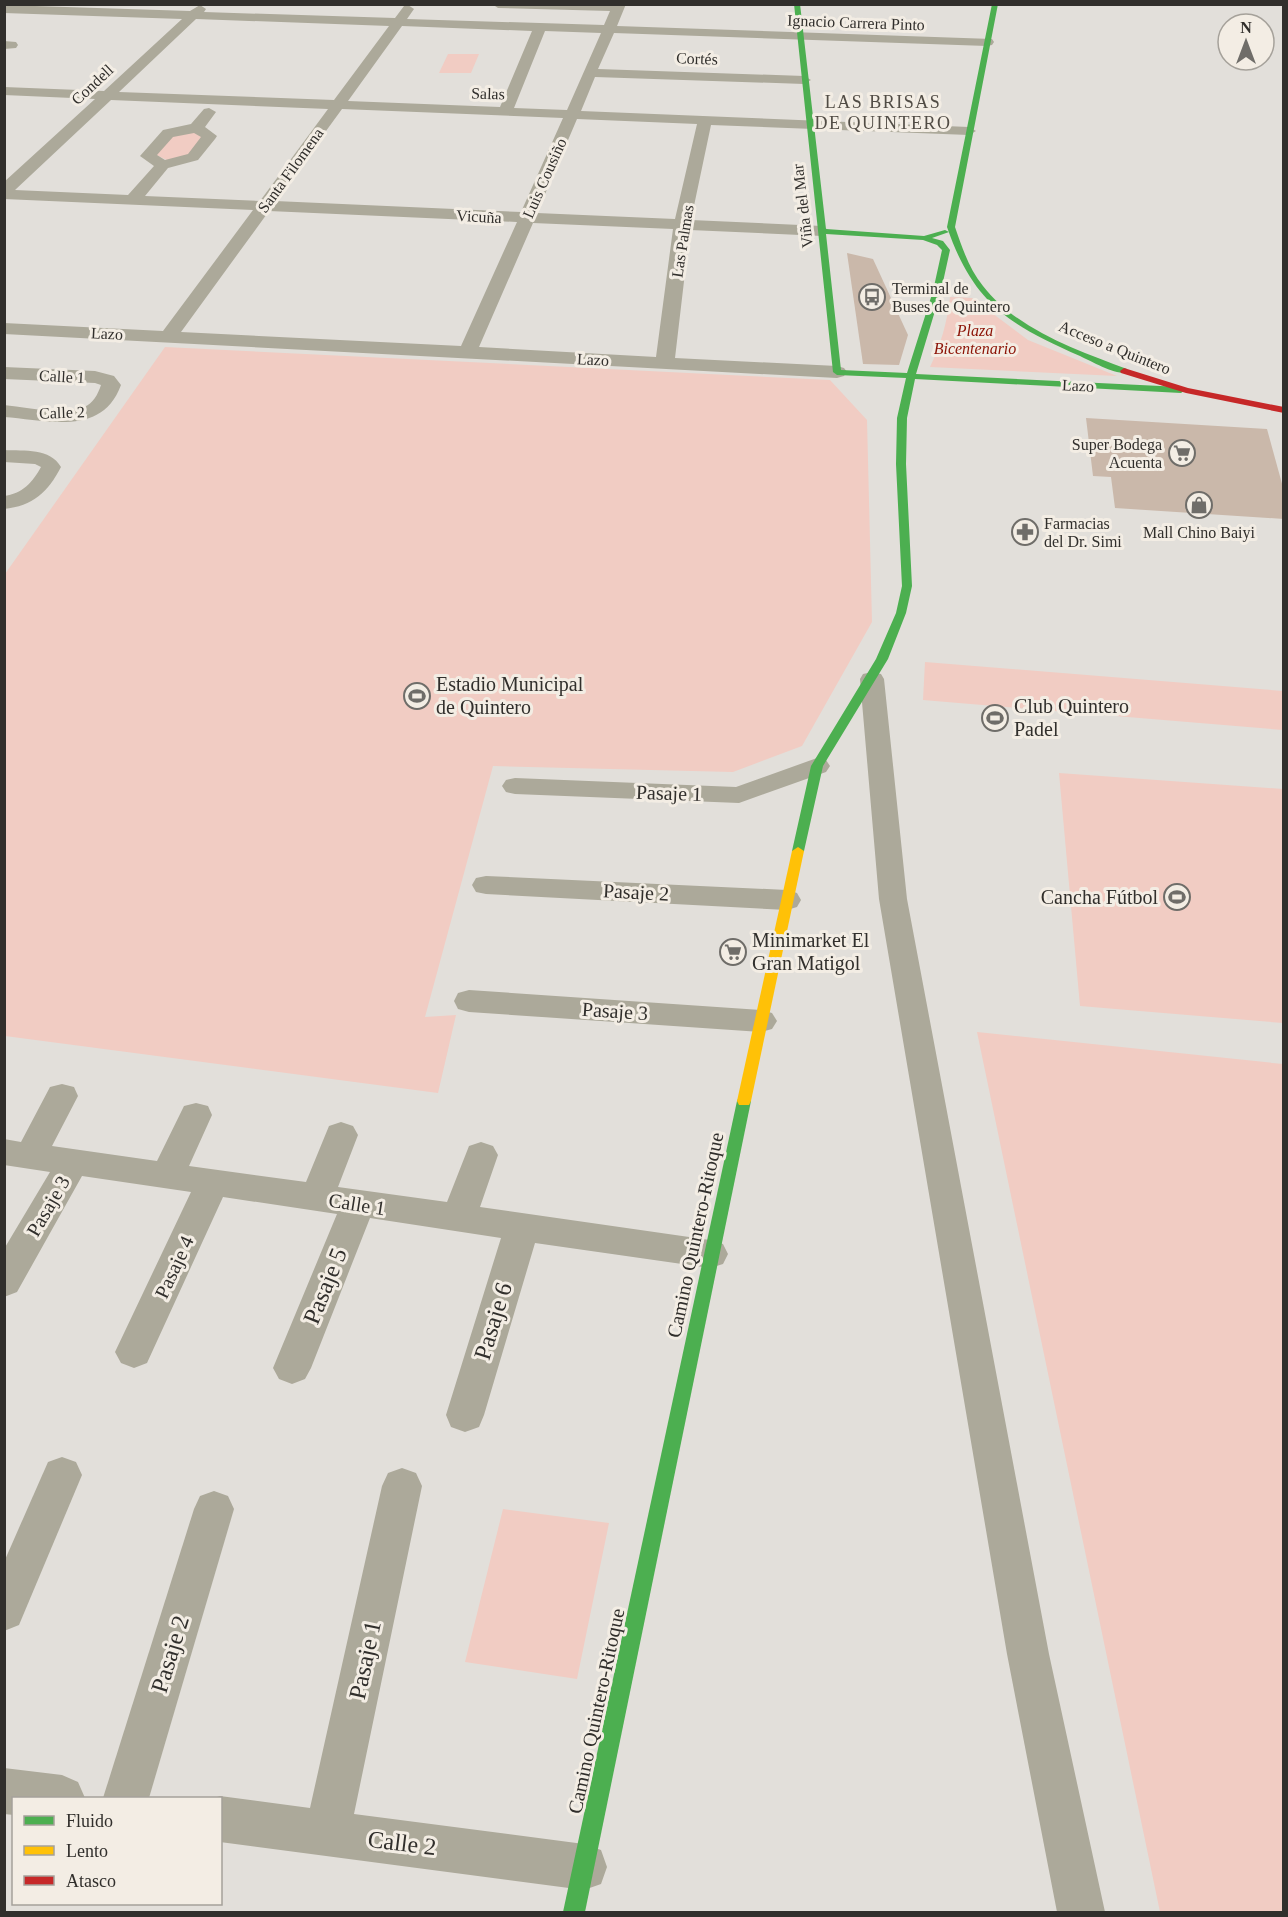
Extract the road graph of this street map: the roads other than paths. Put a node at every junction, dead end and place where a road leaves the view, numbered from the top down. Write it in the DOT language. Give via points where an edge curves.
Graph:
graph roads {
  1 [pos="205,4"];
  2 [pos="411,4"];
  3 [pos="498,4"];
  4 [pos="797,4"];
  5 [pos="995,4"];
  6 [pos="541,5"];
  7 [pos="619,6"];
  8 [pos="4,9"];
  9 [pos="192,16"];
  10 [pos="398,23"];
  11 [pos="540,27"];
  12 [pos="608,30"];
  13 [pos="799,36"];
  14 [pos="987,42"];
  15 [pos="590,73"];
  16 [pos="804,80"];
  17 [pos="4,91"];
  18 [pos="107,95"];
  19 [pos="219,100"];
  20 [pos="338,105"];
  21 [pos="505,112"];
  22 [pos="571,115"];
  23 [pos="705,120"];
  24 [pos="810,124"];
  25 [pos="196,128"];
  26 [pos="969,131"];
  27 [pos="163,165"];
  28 [pos="4,192"];
  29 [pos="132,200"];
  30 [pos="264,206"];
  31 [pos="526,218"];
  32 [pos="682,225"];
  33 [pos="951,227"];
  34 [pos="822,231"];
  35 [pos="924,238"];
  36 [pos="970,294"];
  37 [pos="987,295"];
  38 [pos="4,328"];
  39 [pos="169,336"];
  40 [pos="468,352"];
  41 [pos="665,363"];
  42 [pos="837,372"];
  43 [pos="4,373"];
  44 [pos="911,375"];
  45 [pos="110,390"];
  46 [pos="895,390"];
  47 [pos="1181,390"];
  48 [pos="1284,410"];
  49 [pos="4,411"];
  50 [pos="886,430"];
  51 [pos="901,436"];
  52 [pos="4,456"];
  53 [pos="4,503"];
  54 [pos="889,514"];
  55 [pos="907,586"];
  56 [pos="872,679"];
  57 [pos="817,766"];
  58 [pos="515,786"];
  59 [pos="486,885"];
  60 [pos="787,900"];
  61 [pos="469,1001"];
  62 [pos="761,1022"];
  63 [pos="62,1096"];
  64 [pos="196,1115"];
  65 [pos="341,1135"];
  66 [pos="17,1154"];
  67 [pos="481,1155"];
  68 [pos="73,1162"];
  69 [pos="167,1176"];
  70 [pos="213,1182"];
  71 [pos="317,1198"];
  72 [pos="358,1204"];
  73 [pos="459,1219"];
  74 [pos="522,1228"];
  75 [pos="710,1254"];
  76 [pos="4,1282"];
  77 [pos="134,1352"];
  78 [pos="292,1368"];
  79 [pos="465,1415"];
  80 [pos="62,1475"];
  81 [pos="402,1486"];
  82 [pos="214,1509"];
  83 [pos="4,1611"];
  84 [pos="4,1791"];
  85 [pos="54,1797"];
  86 [pos="126,1797"];
  87 [pos="222,1819"];
  88 [pos="327,1833"];
  89 [pos="584,1866"];
  90 [pos="574,1912"];
  91 [pos="1081,1912"];
  1 -- 9 [label="street, Condell"];
  2 -- 10 [label="street, Santa Filomena"];
  3 -- 6 [label="street"];
  4 -- 13 [label="main road, Viña del Mar"];
  5 -- 14 [label="main road"];
  6 -- 7 [label="street"];
  7 -- 12 [label="street, Luis Cousiño"];
  8 -- 9 [label="street, Ignacio Carrera Pinto"];
  9 -- 10 [label="street, Ignacio Carrera Pinto"];
  9 -- 18 [label="street, Condell"];
  10 -- 11 [label="street, Ignacio Carrera Pinto"];
  10 -- 20 [label="street, Santa Filomena"];
  11 -- 12 [label="street, Ignacio Carrera Pinto"];
  11 -- 21 [label="street"];
  12 -- 13 [label="street, Ignacio Carrera Pinto"];
  12 -- 15 [label="street, Luis Cousiño"];
  13 -- 14 [label="street, Ignacio Carrera Pinto"];
  13 -- 16 [label="main road, Viña del Mar"];
  14 -- 26 [label="main road"];
  15 -- 16 [label="street, Cortés"];
  15 -- 22 [label="street, Luis Cousiño"];
  16 -- 24 [label="main road, Viña del Mar"];
  17 -- 18 [label="street, Salas"];
  18 -- 19 [label="street, Salas"];
  18 -- 28 [label="street, Condell"];
  19 -- 20 [label="street, Salas"];
  19 -- 25 [label="street"];
  20 -- 21 [label="street, Salas"];
  20 -- 30 [label="street, Santa Filomena"];
  21 -- 22 [label="street, Salas"];
  22 -- 23 [label="street, Salas"];
  22 -- 31 [label="street, Luis Cousiño"];
  23 -- 24 [label="street, Salas"];
  23 -- 32 [label="street, Las Palmas"];
  24 -- 26 [label="street, Salas"];
  24 -- 34 [label="main road, Viña del Mar"];
  25 -- 27 [label="street" via="210,136 194,157"];
  25 -- 27 [label="street" via="168,133 148,156"];
  26 -- 33 [label="main road"];
  27 -- 29 [label="street"];
  28 -- 29 [label="street, Vicuña"];
  29 -- 30 [label="street, Vicuña"];
  30 -- 31 [label="street, Vicuña"];
  30 -- 39 [label="street, Santa Filomena"];
  31 -- 32 [label="street, Vicuña"];
  31 -- 40 [label="street, Luis Cousiño"];
  32 -- 34 [label="street, Vicuña"];
  32 -- 41 [label="street, Las Palmas"];
  33 -- 35 [label="main road, Vicuña" via="943,234"];
  33 -- 37 [label="main road, Acceso a Quintero" via="960,255"];
  34 -- 35 [label="main road, Vicuña"];
  34 -- 42 [label="main road, Viña del Mar"];
  35 -- 44 [label="main road, Camino Quintero-Ritoque" via="945,248 943,292"];
  36 -- 37 [label="main road"];
  37 -- 47 [label="main road, Acceso a Quintero" via="1057,342 1102,363"];
  38 -- 39 [label="street, Lazo"];
  39 -- 40 [label="street, Lazo"];
  40 -- 41 [label="street, Lazo"];
  41 -- 42 [label="street, Lazo"];
  42 -- 44 [label="main road, Lazo"];
  43 -- 45 [label="street, Calle 1" via="102,378 110,382"];
  44 -- 46 [label="main road, Camino Quintero-Ritoque"];
  44 -- 47 [label="main road, Lazo"];
  44 -- 51 [label="main road, Camino Quintero-Ritoque"];
  45 -- 49 [label="street, Calle 2" via="97,408 83,414"];
  47 -- 48 [label="main road, Acceso a Quintero"];
  50 -- 51 [label="main road"];
  51 -- 55 [label="main road, Camino Quintero-Ritoque"];
  52 -- 53 [label="street" via="39,459 50,464 50,470 33,493 23,500"];
  54 -- 55 [label="main road, Camino Quintero-Ritoque"];
  55 -- 56 [label="main road, Camino Quintero-Ritoque" via="893,640"];
  56 -- 57 [label="main road, Camino Quintero-Ritoque" via="840,723"];
  56 -- 91 [label="street" via="893,899 1028,1654"];
  57 -- 58 [label="street, Pasaje 1" via="739,795"];
  57 -- 60 [label="main road, Camino Quintero-Ritoque"];
  59 -- 60 [label="street, Pasaje 2"];
  60 -- 62 [label="main road, Camino Quintero-Ritoque"];
  61 -- 62 [label="street, Pasaje 3"];
  62 -- 75 [label="main road, Camino Quintero-Ritoque"];
  63 -- 66 [label="street"];
  64 -- 69 [label="street"];
  65 -- 71 [label="street"];
  66 -- 68 [label="street, Calle 1"];
  67 -- 73 [label="street"];
  68 -- 69 [label="street, Calle 1"];
  68 -- 76 [label="street, Pasaje 3"];
  69 -- 70 [label="street, Calle 1"];
  70 -- 71 [label="street, Calle 1"];
  70 -- 77 [label="street, Pasaje 4"];
  71 -- 72 [label="street, Calle 1"];
  72 -- 73 [label="street, Calle 1"];
  72 -- 78 [label="street, Pasaje 5"];
  73 -- 74 [label="street, Calle 1"];
  74 -- 75 [label="street, Calle 1"];
  74 -- 79 [label="street, Pasaje 6"];
  75 -- 89 [label="main road, Camino Quintero-Ritoque"];
  80 -- 83 [label="street"];
  81 -- 88 [label="street, Pasaje 1"];
  82 -- 86 [label="street, Pasaje 2"];
  84 -- 85 [label="street"];
  87 -- 88 [label="street, Calle 2"];
  88 -- 89 [label="street, Calle 2"];
  89 -- 90 [label="main road, Camino Quintero-Ritoque"];
}
